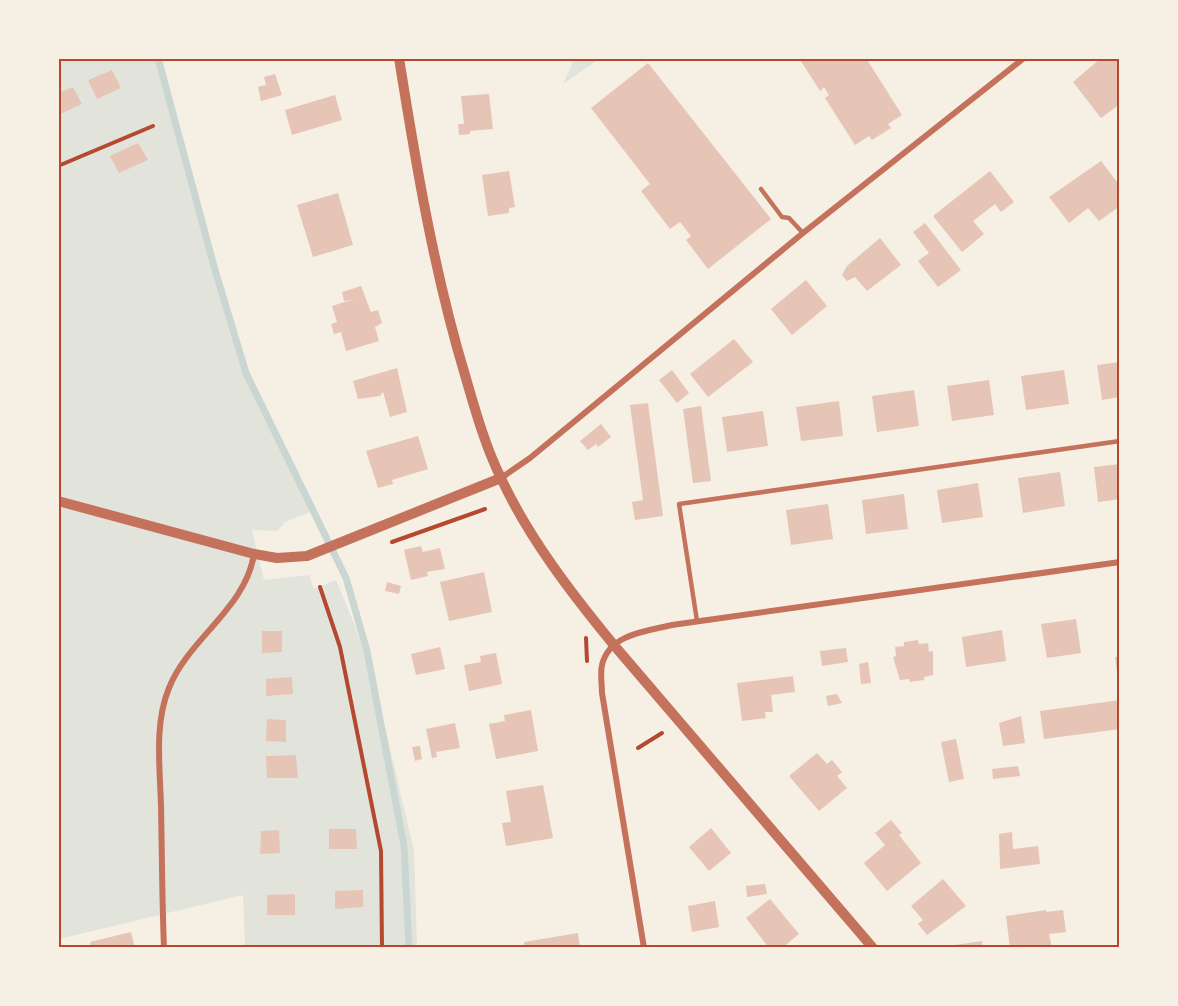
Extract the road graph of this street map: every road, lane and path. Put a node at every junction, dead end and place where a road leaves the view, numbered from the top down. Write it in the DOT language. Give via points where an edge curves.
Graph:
graph roads {
  1 [pos="399,58"];
  2 [pos="1024,58"];
  3 [pos="153,126"];
  4 [pos="58,166"];
  5 [pos="761,189"];
  6 [pos="803,233"];
  7 [pos="1119,441"];
  8 [pos="501,478"];
  9 [pos="58,501"];
  10 [pos="485,509"];
  11 [pos="386,544"];
  12 [pos="254,554"];
  13 [pos="1119,562"];
  14 [pos="320,587"];
  15 [pos="697,621"];
  16 [pos="613,644"];
  17 [pos="662,733"];
  18 [pos="638,748"];
  19 [pos="164,948"];
  20 [pos="382,948"];
  21 [pos="644,948"];
  22 [pos="873,948"];
  1 -- 8 [label="street" via="418,178 446,309 471,396"];
  2 -- 6 [label="street"];
  3 -- 4 [label="path"];
  5 -- 6 [label="lane" via="782,217 789,218"];
  6 -- 8 [label="street"];
  7 -- 15 [label="lane" via="679,504"];
  8 -- 12 [label="street" via="307,556 277,558"];
  8 -- 16 [label="street" via="571,592"];
  9 -- 12 [label="street"];
  10 -- 11 [label="path"];
  12 -- 19 [label="street" via="252,572 242,590 190,654 169,688 159,735"];
  13 -- 15 [label="street"];
  14 -- 20 [label="path" via="340,647 381,851"];
  15 -- 16 [label="street" via="636,633"];
  16 -- 21 [label="street" via="602,664 602,693"];
  16 -- 22 [label="street"];
  17 -- 18 [label="path"];
}
